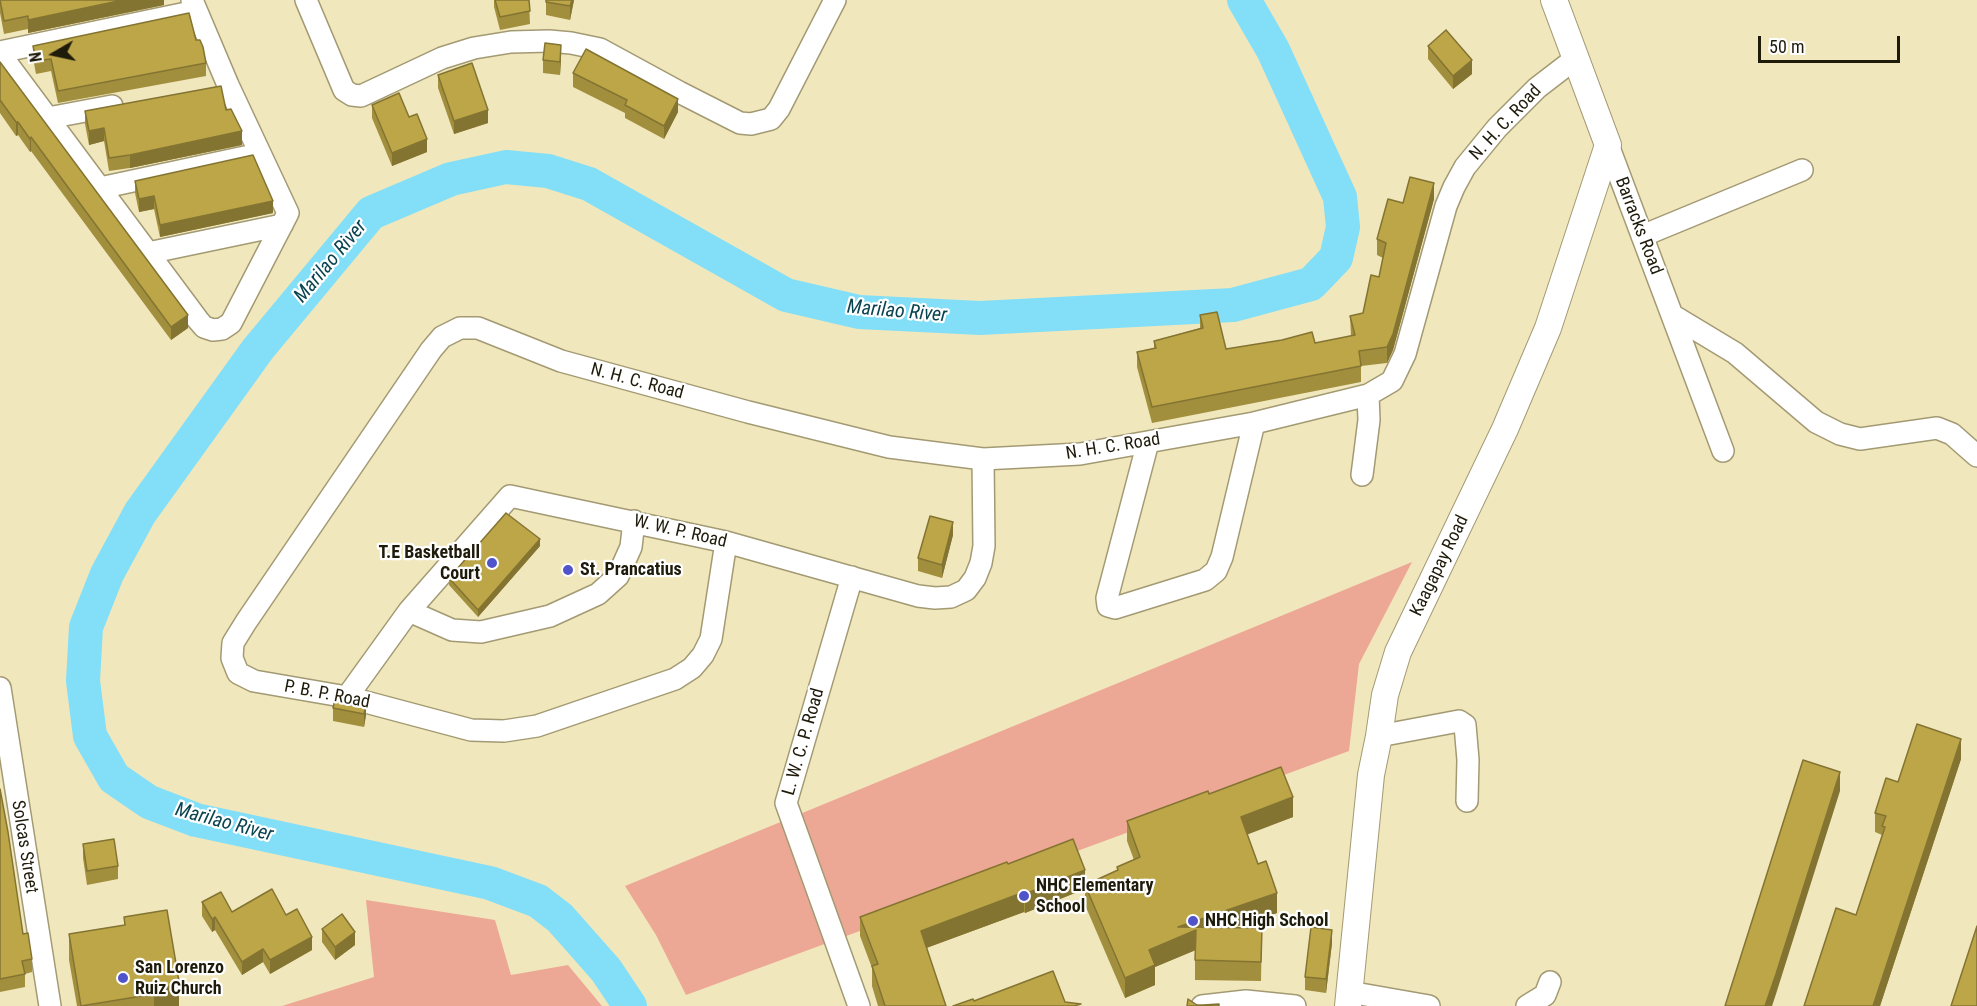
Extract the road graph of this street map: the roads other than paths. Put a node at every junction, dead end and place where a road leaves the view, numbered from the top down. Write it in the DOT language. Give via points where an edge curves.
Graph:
graph roads {
  1 [pos="306,0"];
  2 [pos="835,0"];
  3 [pos="1554,0"];
  4 [pos="194,5"];
  5 [pos="0,53"];
  6 [pos="1576,58"];
  7 [pos="228,85"];
  8 [pos="205,89"];
  9 [pos="126,104"];
  10 [pos="48,118"];
  11 [pos="1608,145"];
  12 [pos="259,154"];
  13 [pos="1802,170"];
  14 [pos="100,188"];
  15 [pos="282,225"];
  16 [pos="1642,236"];
  17 [pos="148,254"];
  18 [pos="1672,315"];
  19 [pos="460,328"];
  20 [pos="1368,395"];
  21 [pos="1254,423"];
  22 [pos="1148,442"];
  23 [pos="1723,452"];
  24 [pos="1977,456"];
  25 [pos="983,459"];
  26 [pos="1362,476"];
  27 [pos="634,521"];
  28 [pos="726,542"];
  29 [pos="852,577"];
  30 [pos="409,610"];
  31 [pos="0,688"];
  32 [pos="347,697"];
  33 [pos="1379,736"];
  34 [pos="1467,801"];
  35 [pos="1550,982"];
  36 [pos="1348,999"];
  37 [pos="43,1004"];
  38 [pos="859,1006"];
  39 [pos="1202,1006"];
  40 [pos="1295,1006"];
  41 [pos="1429,1006"];
  42 [pos="1527,1006"];
  1 -- 2 [label="street" via="344,90 352,95 361,96 442,58 474,48 549,41 600,49 699,103 740,123 751,124 771,119 779,110"];
  3 -- 6 [label="street, Barracks Road"];
  4 -- 5 [label="street"];
  4 -- 7 [label="street"];
  5 -- 10 [label="street"];
  6 -- 11 [label="street, Barracks Road"];
  6 -- 20 [label="street, N. H. C. Road" via="1537,88 1465,167 1446,206 1406,354 1392,381"];
  7 -- 8 [label="street"];
  7 -- 12 [label="street"];
  9 -- 10 [label="street"];
  10 -- 14 [label="street"];
  11 -- 16 [label="street, Barracks Road"];
  11 -- 33 [label="street, Kaagapay Road" via="1548,328 1505,429 1398,652 1384,695"];
  12 -- 14 [label="street"];
  12 -- 15 [label="street" via="288,213"];
  13 -- 16 [label="street"];
  14 -- 17 [label="street"];
  15 -- 17 [label="street"];
  15 -- 17 [label="street" via="231,323 222,329 204,327"];
  16 -- 18 [label="street, Barracks Road"];
  18 -- 23 [label="street, Barracks Road"];
  18 -- 24 [label="street" via="1735,353 1815,422 1840,435 1860,439 1937,428 1952,434"];
  19 -- 25 [label="street, N. H. C. Road" via="478,328 561,361 748,412 889,447"];
  19 -- 32 [label="street, P. B. P. Road" via="442,337 431,350 233,644 232,658 238,673 254,681"];
  20 -- 21 [label="street, N. H. C. Road"];
  20 -- 26 [label="street"];
  21 -- 22 [label="street, N. H. C. Road"];
  21 -- 22 [label="street" via="1216,572 1205,580 1114,608 1108,606 1107,598"];
  22 -- 25 [label="street, N. H. C. Road" via="1080,454"];
  25 -- 29 [label="street, W. W. P. Road" via="984,546 975,578 966,590 951,597 934,598"];
  27 -- 28 [label="street, W. W. P. Road"];
  27 -- 30 [label="street, W. W. P. Road" via="510,496"];
  27 -- 30 [label="street" via="631,547 618,576 598,594 550,615 481,632 452,630"];
  28 -- 29 [label="street, W. W. P. Road"];
  28 -- 32 [label="street, P. B. P. Road" via="711,639 692,668 675,679 537,726 504,731 471,730"];
  29 -- 38 [label="street, L. W. C. P. Road" via="786,803"];
  30 -- 32 [label="street, W. W. P. Road"];
  31 -- 37 [label="street, Solcas Street"];
  33 -- 34 [label="street" via="1459,721 1465,725"];
  33 -- 36 [label="street, Kaagapay Road" via="1371,775"];
  35 -- 42 [label="street" via="1545,995"];
  36 -- 41 [label="street"];
  39 -- 40 [label="street" via="1246,1001"];
}
